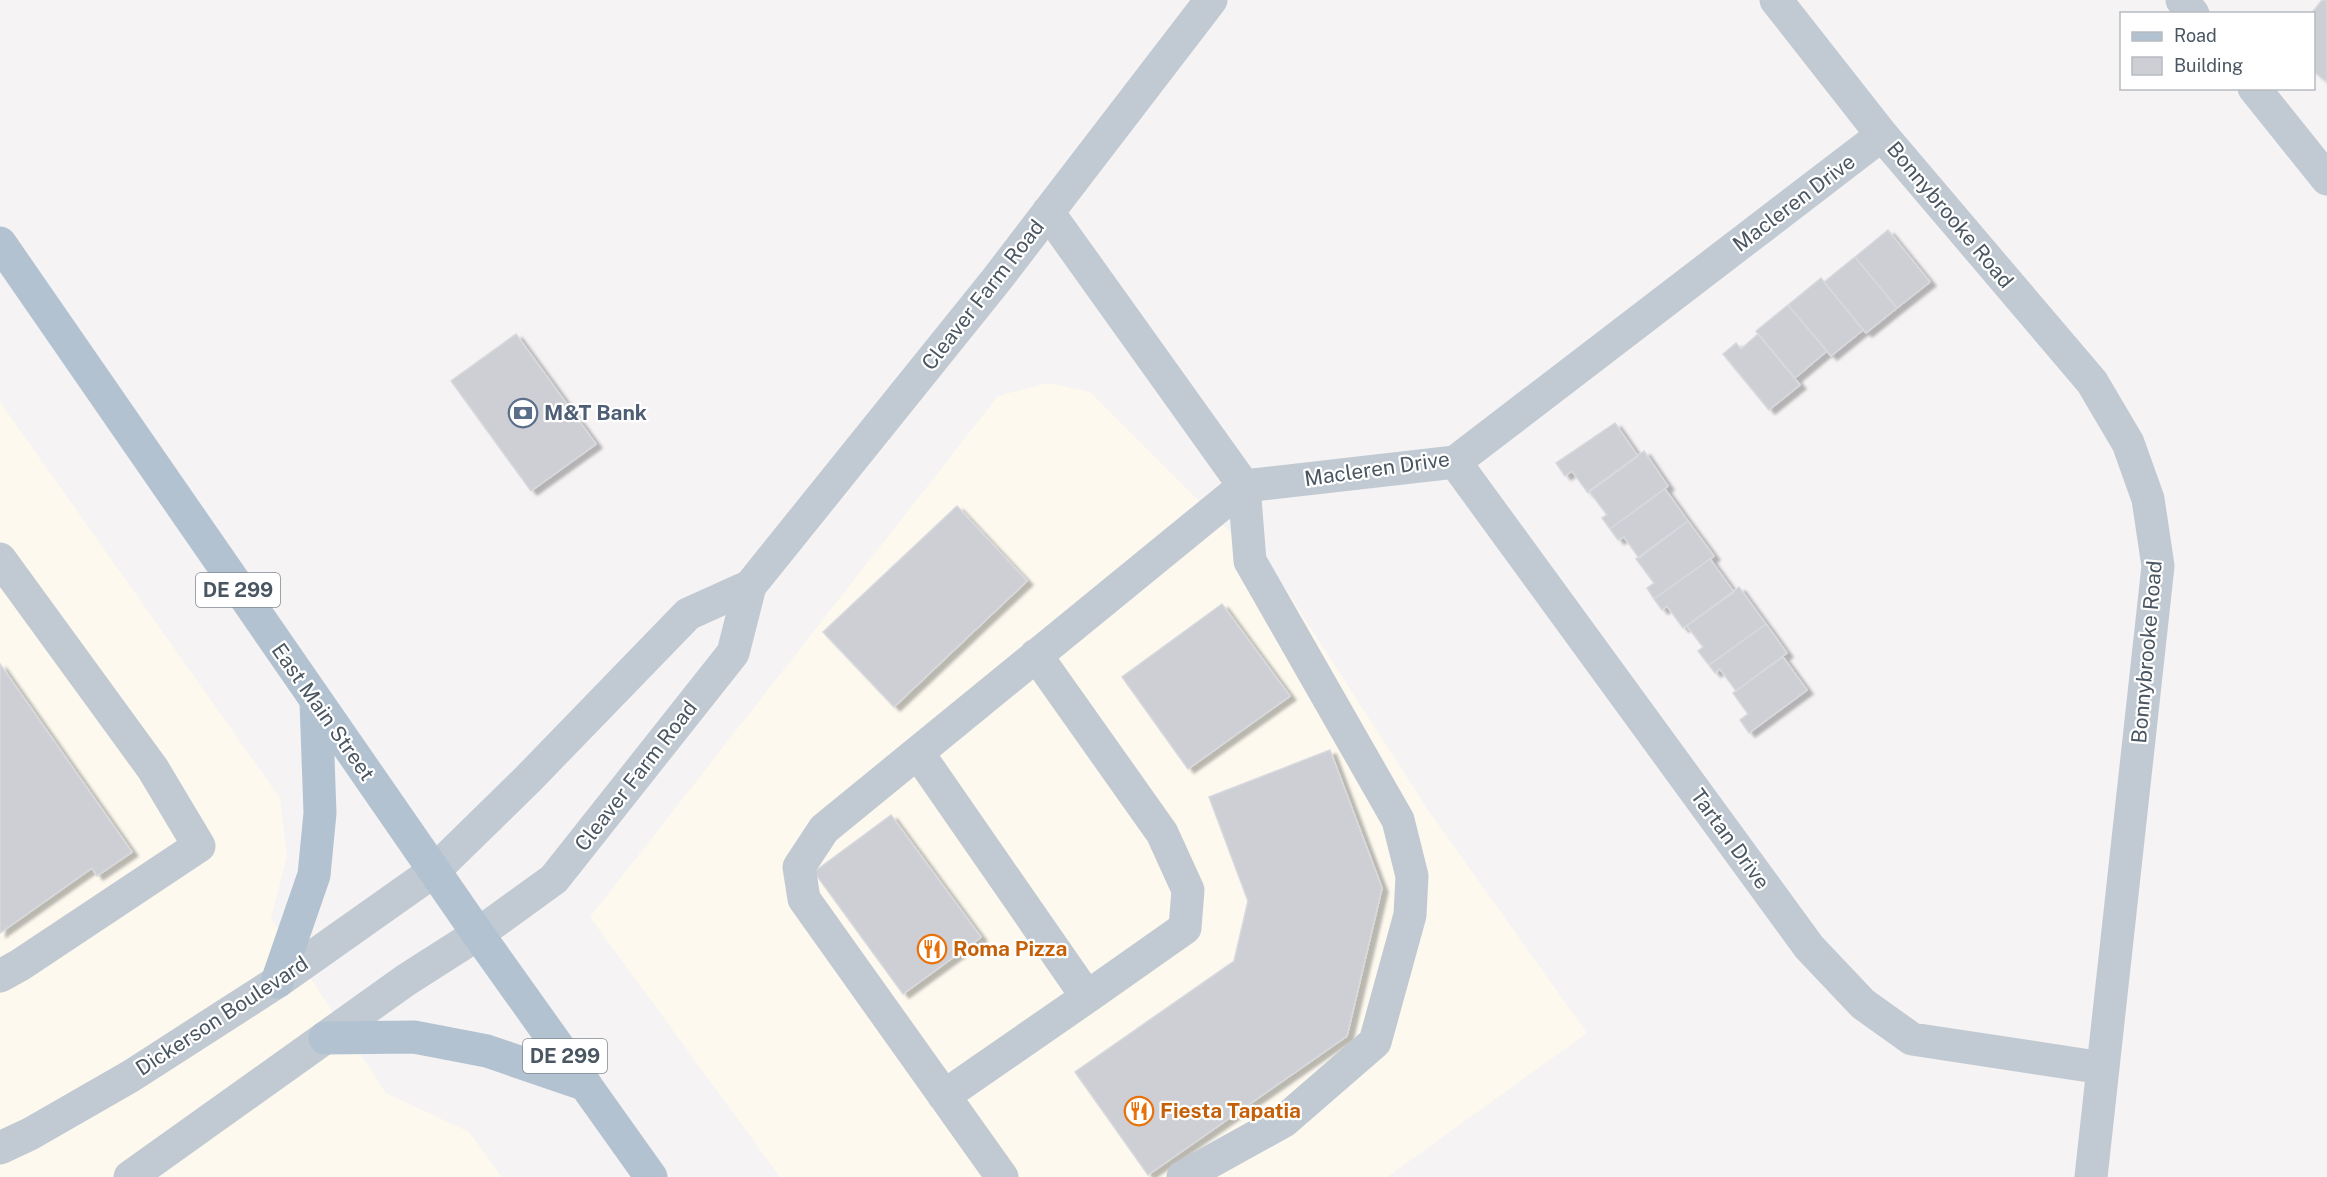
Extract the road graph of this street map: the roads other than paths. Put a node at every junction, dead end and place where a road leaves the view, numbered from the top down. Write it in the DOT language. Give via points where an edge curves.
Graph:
graph roads {
  1 [pos="1211,0"];
  2 [pos="1776,0"];
  3 [pos="2182,0"];
  4 [pos="2191,12"];
  5 [pos="2256,90"];
  6 [pos="1882,135"];
  7 [pos="2327,179"];
  8 [pos="1048,212"];
  9 [pos="0,243"];
  10 [pos="1455,462"];
  11 [pos="1244,486"];
  12 [pos="0,559"];
  13 [pos="750,586"];
  14 [pos="1036,656"];
  15 [pos="316,702"];
  16 [pos="918,753"];
  17 [pos="434,871"];
  18 [pos="478,934"];
  19 [pos="0,976"];
  20 [pos="277,982"];
  21 [pos="1087,997"];
  22 [pos="325,1038"];
  23 [pos="2103,1068"];
  24 [pos="586,1085"];
  25 [pos="944,1096"];
  26 [pos="0,1148"];
  27 [pos="130,1177"];
  28 [pos="651,1177"];
  29 [pos="1002,1177"];
  30 [pos="1183,1177"];
  31 [pos="2091,1177"];
  1 -- 8 [label="street, Cleaver Farm Road"];
  2 -- 6 [label="street, Bonnybrooke Road"];
  3 -- 4 [label="street"];
  5 -- 7 [label="street"];
  6 -- 10 [label="street, Macleren Drive"];
  6 -- 23 [label="street, Bonnybrooke Road" via="2092,382 2128,443 2148,499 2158,566"];
  8 -- 11 [label="street"];
  8 -- 13 [label="street, Cleaver Farm Road"];
  9 -- 15 [label="main road, East Main Street / DE 299"];
  10 -- 11 [label="street, Macleren Drive"];
  10 -- 23 [label="street, Tartan Drive" via="1809,947 1863,1004 1912,1039"];
  11 -- 14 [label="street"];
  11 -- 30 [label="street" via="1250,561 1398,820 1412,876 1410,915 1375,1042 1284,1121"];
  12 -- 19 [label="street" via="153,770 199,846"];
  13 -- 17 [label="street, Cleaver Farm Road" via="688,614"];
  13 -- 18 [label="street, Cleaver Farm Road" via="733,653 554,879"];
  14 -- 16 [label="street"];
  14 -- 21 [label="street" via="1162,833 1188,890 1185,928"];
  15 -- 17 [label="main road, East Main Street / DE 299"];
  15 -- 20 [label="main road" via="320,813 314,875"];
  16 -- 21 [label="street"];
  16 -- 25 [label="street" via="824,830 799,867 804,899"];
  17 -- 18 [label="main road, East Main Street / DE 299"];
  17 -- 20 [label="street, Dickerson Boulevard"];
  18 -- 22 [label="street"];
  18 -- 24 [label="main road, East Main Street / DE 299"];
  20 -- 26 [label="street, Dickerson Boulevard" via="131,1076"];
  21 -- 25 [label="street"];
  22 -- 24 [label="main road" via="414,1037 487,1052"];
  22 -- 27 [label="street"];
  23 -- 31 [label="street, Bonnybrooke Road"];
  24 -- 28 [label="main road, East Main Street / DE 299"];
  25 -- 29 [label="street"];
}
